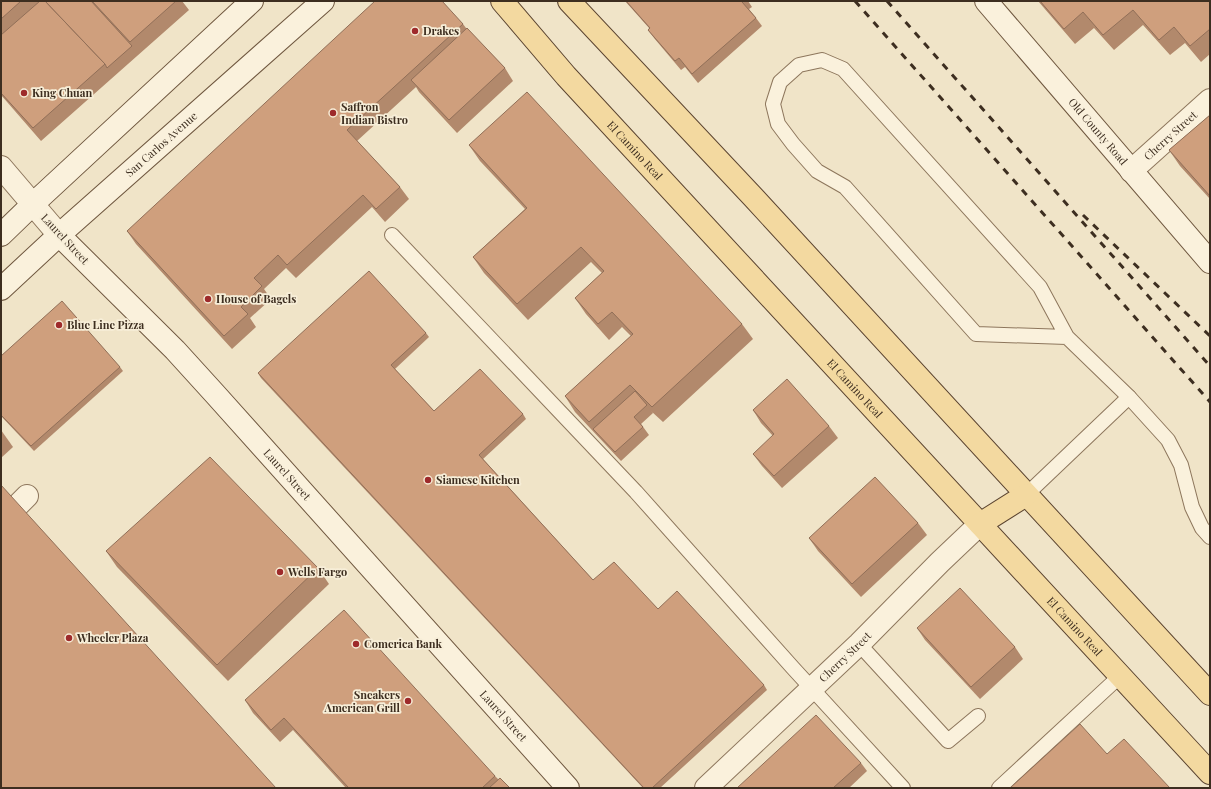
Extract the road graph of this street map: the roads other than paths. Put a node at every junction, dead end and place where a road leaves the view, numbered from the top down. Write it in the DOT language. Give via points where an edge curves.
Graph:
graph roads {
  1 [pos="252,1"];
  2 [pos="323,1"];
  3 [pos="502,1"];
  4 [pos="569,1"];
  5 [pos="986,1"];
  6 [pos="1210,100"];
  7 [pos="1,167"];
  8 [pos="1131,171"];
  9 [pos="33,204"];
  10 [pos="1,235"];
  11 [pos="59,235"];
  12 [pos="392,235"];
  13 [pos="1210,262"];
  14 [pos="1,289"];
  15 [pos="1067,336"];
  16 [pos="1129,397"];
  17 [pos="1026,494"];
  18 [pos="27,496"];
  19 [pos="1,522"];
  20 [pos="980,524"];
  21 [pos="1210,537"];
  22 [pos="859,644"];
  23 [pos="1120,676"];
  24 [pos="812,688"];
  25 [pos="1210,694"];
  26 [pos="978,716"];
  27 [pos="1210,773"];
  28 [pos="568,788"];
  29 [pos="706,788"];
  30 [pos="903,788"];
  31 [pos="999,788"];
  1 -- 9 [label="street"];
  2 -- 11 [label="street, San Carlos Avenue"];
  3 -- 20 [label="main road, El Camino Real" via="566,76"];
  4 -- 17 [label="main road"];
  5 -- 8 [label="street, Old County Road"];
  6 -- 8 [label="street, Cherry Street"];
  7 -- 9 [label="street, Laurel Street"];
  8 -- 13 [label="street, Old County Road"];
  9 -- 10 [label="street"];
  9 -- 11 [label="street, Laurel Street"];
  11 -- 14 [label="street, San Carlos Avenue"];
  11 -- 28 [label="street, Laurel Street" via="200,377"];
  12 -- 24 [label="lane" via="636,492"];
  15 -- 15 [label="lane" via="1040,287 844,69 822,60 799,65 780,82 773,104 778,124 793,144 817,171 845,187 976,334"];
  15 -- 16 [label="lane"];
  16 -- 17 [label="lane"];
  16 -- 21 [label="lane" via="1168,440 1181,465 1192,507 1202,528"];
  17 -- 20 [label="main road"];
  17 -- 25 [label="main road"];
  18 -- 19 [label="street"];
  20 -- 22 [label="street, Cherry Street"];
  20 -- 23 [label="main road, El Camino Real"];
  22 -- 24 [label="street, Cherry Street"];
  22 -- 26 [label="lane" via="948,741"];
  23 -- 27 [label="main road, El Camino Real"];
  23 -- 31 [label="lane"];
  24 -- 29 [label="street, Cherry Street"];
  24 -- 30 [label="lane"];
}
